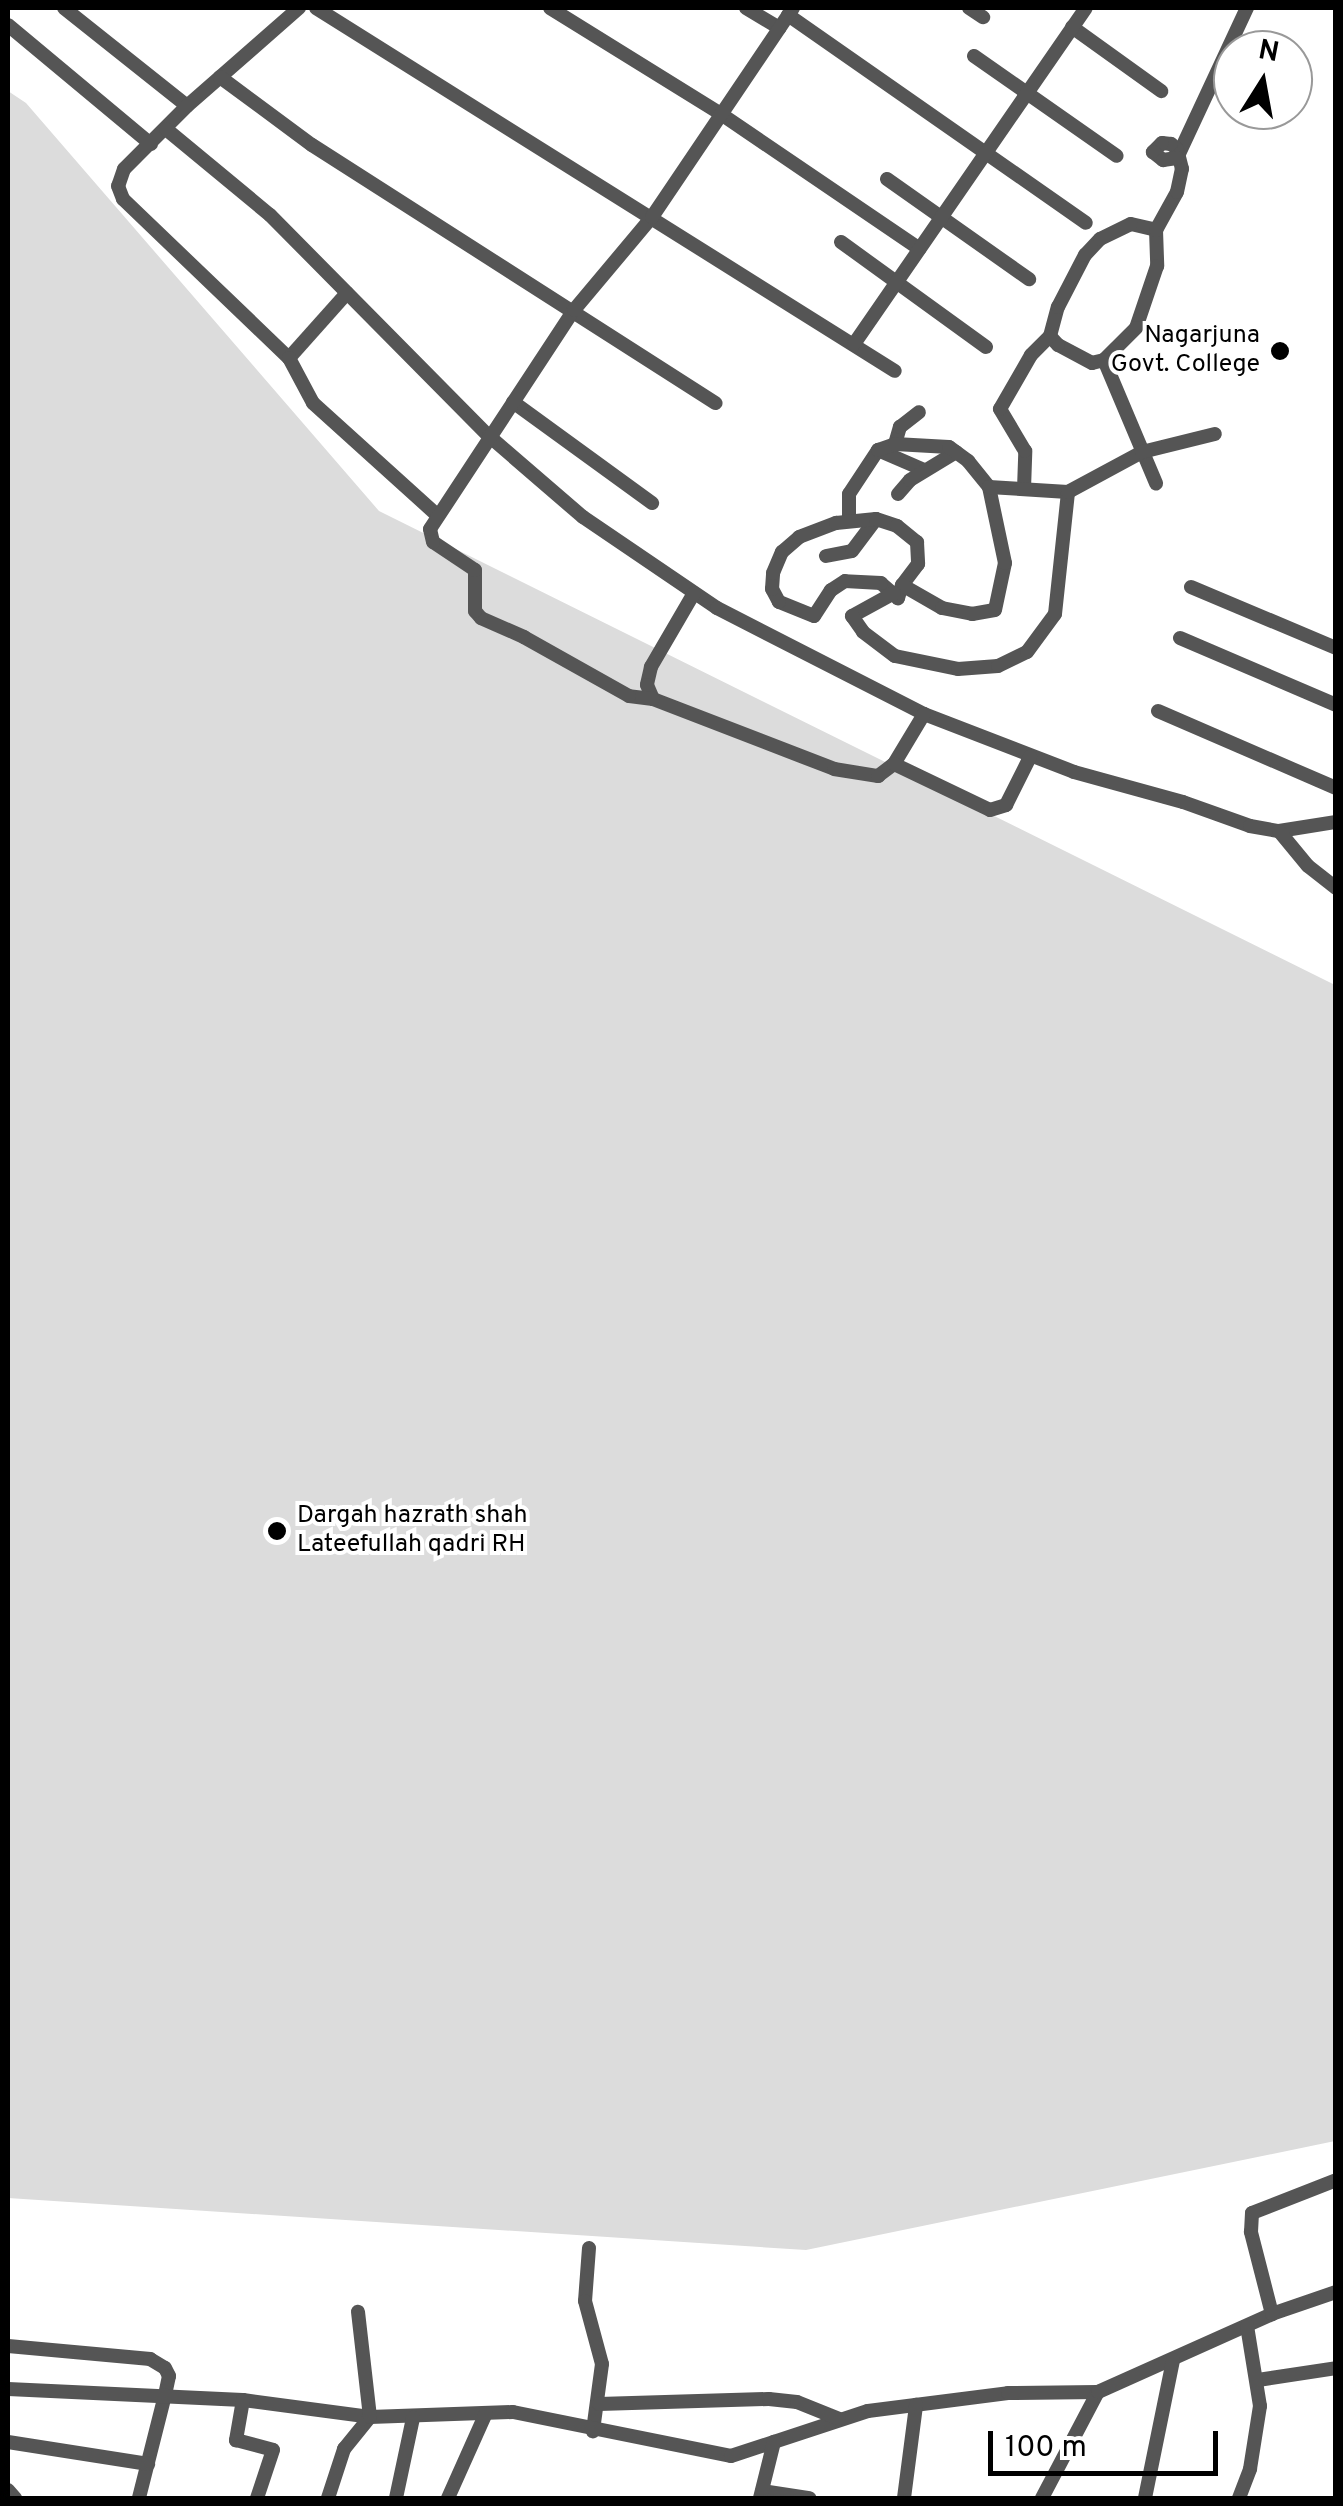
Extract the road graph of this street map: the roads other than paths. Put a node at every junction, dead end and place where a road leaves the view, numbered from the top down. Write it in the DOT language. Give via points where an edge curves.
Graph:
graph roads {
  1 [pos="64,8"];
  2 [pos="299,8"];
  3 [pos="316,8"];
  4 [pos="550,8"];
  5 [pos="746,8"];
  6 [pos="969,8"];
  7 [pos="1086,8"];
  8 [pos="1247,8"];
  9 [pos="790,11"];
  10 [pos="983,17"];
  11 [pos="8,24"];
  12 [pos="1072,27"];
  13 [pos="779,28"];
  14 [pos="974,56"];
  15 [pos="220,76"];
  16 [pos="1027,92"];
  17 [pos="1161,92"];
  18 [pos="187,106"];
  19 [pos="721,114"];
  20 [pos="166,130"];
  21 [pos="150,144"];
  22 [pos="986,152"];
  23 [pos="1116,156"];
  24 [pos="887,179"];
  25 [pos="652,217"];
  26 [pos="940,220"];
  27 [pos="1086,223"];
  28 [pos="1156,230"];
  29 [pos="841,242"];
  30 [pos="920,249"];
  31 [pos="1028,279"];
  32 [pos="896,284"];
  33 [pos="347,292"];
  34 [pos="574,310"];
  35 [pos="1050,336"];
  36 [pos="854,344"];
  37 [pos="986,347"];
  38 [pos="288,358"];
  39 [pos="1104,360"];
  40 [pos="895,371"];
  41 [pos="513,402"];
  42 [pos="716,403"];
  43 [pos="919,412"];
  44 [pos="1215,434"];
  45 [pos="489,436"];
  46 [pos="895,444"];
  47 [pos="878,450"];
  48 [pos="956,452"];
  49 [pos="1142,452"];
  50 [pos="924,470"];
  51 [pos="1156,483"];
  52 [pos="989,487"];
  53 [pos="1024,489"];
  54 [pos="1068,492"];
  55 [pos="898,494"];
  56 [pos="652,503"];
  57 [pos="437,515"];
  58 [pos="848,520"];
  59 [pos="876,520"];
  60 [pos="826,556"];
  61 [pos="894,585"];
  62 [pos="1191,587"];
  63 [pos="694,593"];
  64 [pos="804,596"];
  65 [pos="818,608"];
  66 [pos="1180,638"];
  67 [pos="1336,648"];
  68 [pos="653,698"];
  69 [pos="1336,704"];
  70 [pos="1158,711"];
  71 [pos="924,714"];
  72 [pos="1030,757"];
  73 [pos="894,764"];
  74 [pos="1336,788"];
  75 [pos="1336,822"];
  76 [pos="1279,832"];
  77 [pos="1336,888"];
  78 [pos="1336,2180"];
  79 [pos="589,2248"];
  80 [pos="1336,2292"];
  81 [pos="358,2312"];
  82 [pos="1272,2314"];
  83 [pos="1246,2326"];
  84 [pos="8,2346"];
  85 [pos="1173,2360"];
  86 [pos="1336,2368"];
  87 [pos="1258,2380"];
  88 [pos="8,2389"];
  89 [pos="1098,2392"];
  90 [pos="166,2395"];
  91 [pos="243,2400"];
  92 [pos="599,2404"];
  93 [pos="916,2405"];
  94 [pos="486,2413"];
  95 [pos="370,2417"];
  96 [pos="413,2418"];
  97 [pos="839,2419"];
  98 [pos="593,2431"];
  99 [pos="8,2442"];
  100 [pos="774,2442"];
  101 [pos="148,2464"];
  102 [pos="8,2490"];
  103 [pos="761,2495"];
  104 [pos="15,2498"];
  105 [pos="139,2498"];
  106 [pos="258,2498"];
  107 [pos="328,2498"];
  108 [pos="396,2498"];
  109 [pos="448,2498"];
  110 [pos="810,2498"];
  111 [pos="904,2498"];
  112 [pos="1042,2498"];
  113 [pos="1145,2498"];
  114 [pos="1238,2498"];
  1 -- 18 [label="street"];
  2 -- 15 [label="street"];
  3 -- 25 [label="street"];
  4 -- 19 [label="street"];
  5 -- 13 [label="street"];
  6 -- 10 [label="street"];
  7 -- 12 [label="street"];
  8 -- 28 [label="street" via="1177,158 1177,192"];
  9 -- 13 [label="street"];
  9 -- 22 [label="street"];
  11 -- 21 [label="street"];
  12 -- 16 [label="street"];
  12 -- 17 [label="street"];
  13 -- 19 [label="street"];
  14 -- 16 [label="street"];
  15 -- 18 [label="street"];
  15 -- 34 [label="street" via="312,145"];
  16 -- 22 [label="street"];
  16 -- 23 [label="street"];
  18 -- 20 [label="street"];
  19 -- 25 [label="street"];
  19 -- 30 [label="street"];
  20 -- 21 [label="street"];
  20 -- 33 [label="street" via="270,215"];
  21 -- 38 [label="street" via="120,179 123,199"];
  22 -- 26 [label="street"];
  22 -- 27 [label="street"];
  24 -- 26 [label="street"];
  25 -- 34 [label="street"];
  25 -- 36 [label="street"];
  26 -- 30 [label="street"];
  26 -- 31 [label="street"];
  28 -- 35 [label="street" via="1130,224 1100,239 1070,279"];
  28 -- 39 [label="street" via="1157,266 1136,328"];
  29 -- 32 [label="street"];
  30 -- 32 [label="street"];
  32 -- 36 [label="street"];
  32 -- 37 [label="street"];
  33 -- 38 [label="street"];
  33 -- 45 [label="street"];
  34 -- 41 [label="street"];
  34 -- 42 [label="street"];
  35 -- 39 [label="street" via="1092,363"];
  35 -- 53 [label="street" via="1000,409 1025,450"];
  36 -- 40 [label="street"];
  38 -- 57 [label="street" via="313,403"];
  39 -- 49 [label="street"];
  41 -- 45 [label="street"];
  41 -- 56 [label="street"];
  43 -- 46 [label="street" via="900,426"];
  44 -- 49 [label="street"];
  45 -- 57 [label="street"];
  45 -- 63 [label="street" via="596,526"];
  46 -- 47 [label="street"];
  46 -- 48 [label="street"];
  47 -- 50 [label="street"];
  47 -- 58 [label="street" via="849,494"];
  48 -- 50 [label="street"];
  48 -- 52 [label="street"];
  49 -- 51 [label="street"];
  49 -- 54 [label="street"];
  50 -- 55 [label="street"];
  52 -- 53 [label="street"];
  52 -- 61 [label="street" via="1005,563 995,610 942,608"];
  53 -- 54 [label="street"];
  54 -- 61 [label="street" via="1055,614 1028,652 998,666 958,669 895,656 852,616"];
  57 -- 68 [label="street" via="430,539 475,570 475,611 481,618 629,696"];
  58 -- 59 [label="street"];
  58 -- 65 [label="street" via="798,537 773,573 779,602 814,616"];
  59 -- 60 [label="street" via="852,551"];
  59 -- 61 [label="street" via="917,542 918,564"];
  61 -- 65 [label="street" via="845,581"];
  62 -- 67 [label="street"];
  63 -- 68 [label="street" via="650,668"];
  63 -- 71 [label="street"];
  64 -- 65 [label="street"];
  66 -- 69 [label="street"];
  68 -- 73 [label="street" via="845,772 878,776"];
  70 -- 74 [label="street"];
  71 -- 72 [label="street"];
  71 -- 73 [label="street"];
  72 -- 73 [label="street" via="998,811"];
  72 -- 76 [label="street"];
  75 -- 76 [label="street"];
  76 -- 77 [label="street"];
  78 -- 82 [label="street" via="1252,2214"];
  79 -- 92 [label="street" via="585,2300 602,2364"];
  80 -- 82 [label="street"];
  81 -- 95 [label="street"];
  82 -- 83 [label="street"];
  83 -- 85 [label="street"];
  83 -- 87 [label="street"];
  84 -- 90 [label="street" via="158,2361 169,2376"];
  85 -- 89 [label="street"];
  85 -- 113 [label="street"];
  86 -- 87 [label="street"];
  87 -- 114 [label="street" via="1258,2428"];
  88 -- 90 [label="street"];
  89 -- 93 [label="street"];
  89 -- 112 [label="street"];
  90 -- 91 [label="street"];
  90 -- 101 [label="street"];
  91 -- 95 [label="street"];
  91 -- 106 [label="street" via="236,2440 274,2450"];
  92 -- 97 [label="street" via="769,2399"];
  92 -- 98 [label="street"];
  93 -- 97 [label="street"];
  93 -- 111 [label="street"];
  94 -- 96 [label="street"];
  94 -- 98 [label="street" via="533,2414"];
  94 -- 109 [label="street"];
  95 -- 96 [label="street"];
  95 -- 107 [label="street" via="344,2449"];
  96 -- 108 [label="street"];
  97 -- 100 [label="street"];
  98 -- 100 [label="street" via="731,2456"];
  99 -- 101 [label="street"];
  100 -- 103 [label="street"];
  101 -- 105 [label="street"];
  102 -- 104 [label="street"];
  103 -- 110 [label="street"];
}
